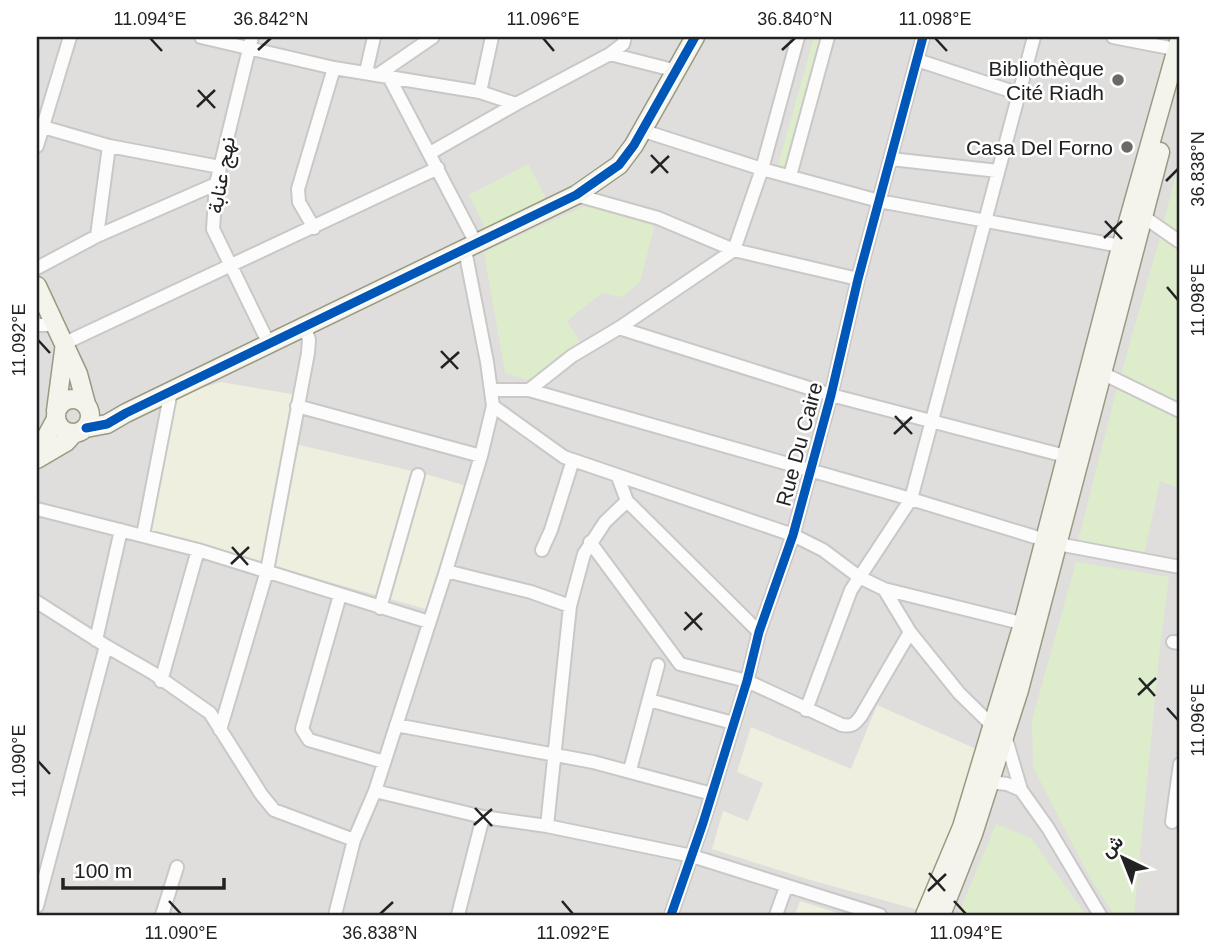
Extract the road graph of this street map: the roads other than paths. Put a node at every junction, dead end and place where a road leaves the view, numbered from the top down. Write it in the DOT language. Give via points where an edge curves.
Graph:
graph roads {
  1 [pos="70,37"];
  2 [pos="201,37"];
  3 [pos="374,37"];
  4 [pos="433,37"];
  5 [pos="492,37"];
  6 [pos="625,37"];
  7 [pos="695,37"];
  8 [pos="798,37"];
  9 [pos="828,37"];
  10 [pos="923,37"];
  11 [pos="1034,37"];
  12 [pos="1113,37"];
  13 [pos="251,43"];
  14 [pos="1179,45"];
  15 [pos="610,54"];
  16 [pos="917,60"];
  17 [pos="334,68"];
  18 [pos="677,71"];
  19 [pos="1180,73"];
  20 [pos="378,74"];
  21 [pos="480,92"];
  22 [pos="1020,94"];
  23 [pos="516,104"];
  24 [pos="43,127"];
  25 [pos="644,131"];
  26 [pos="37,146"];
  27 [pos="109,146"];
  28 [pos="430,153"];
  29 [pos="891,159"];
  30 [pos="220,167"];
  31 [pos="438,169"];
  32 [pos="762,169"];
  33 [pos="998,171"];
  34 [pos="790,176"];
  35 [pos="216,184"];
  36 [pos="576,195"];
  37 [pos="879,201"];
  38 [pos="1144,217"];
  39 [pos="985,221"];
  40 [pos="314,228"];
  41 [pos="97,236"];
  42 [pos="1180,242"];
  43 [pos="471,248"];
  44 [pos="1128,248"];
  45 [pos="734,250"];
  46 [pos="229,266"];
  47 [pos="37,268"];
  48 [pos="858,279"];
  49 [pos="37,286"];
  50 [pos="55,325"];
  51 [pos="37,326"];
  52 [pos="305,327"];
  53 [pos="619,328"];
  54 [pos="65,343"];
  55 [pos="269,344"];
  56 [pos="1102,373"];
  57 [pos="491,390"];
  58 [pos="529,390"];
  59 [pos="171,391"];
  60 [pos="831,395"];
  61 [pos="298,406"];
  62 [pos="492,406"];
  63 [pos="88,407"];
  64 [pos="1180,411"];
  65 [pos="126,413"];
  66 [pos="56,415"];
  67 [pos="933,422"];
  68 [pos="80,431"];
  69 [pos="481,456"];
  70 [pos="37,457"];
  71 [pos="1073,458"];
  72 [pos="573,460"];
  73 [pos="811,470"];
  74 [pos="418,475"];
  75 [pos="618,477"];
  76 [pos="911,499"];
  77 [pos="627,501"];
  78 [pos="37,509"];
  79 [pos="121,530"];
  80 [pos="143,535"];
  81 [pos="793,535"];
  82 [pos="590,542"];
  83 [pos="1051,542"];
  84 [pos="198,550"];
  85 [pos="542,550"];
  86 [pos="1180,567"];
  87 [pos="267,571"];
  88 [pos="446,571"];
  89 [pos="859,577"];
  90 [pos="884,589"];
  91 [pos="340,595"];
  92 [pos="37,603"];
  93 [pos="570,606"];
  94 [pos="380,608"];
  95 [pos="429,622"];
  96 [pos="1030,625"];
  97 [pos="759,632"];
  98 [pos="910,632"];
  99 [pos="101,643"];
  100 [pos="658,665"];
  101 [pos="161,681"];
  102 [pos="747,681"];
  103 [pos="649,700"];
  104 [pos="806,710"];
  105 [pos="733,723"];
  106 [pos="396,725"];
  107 [pos="220,730"];
  108 [pos="1000,732"];
  109 [pos="555,754"];
  110 [pos="384,762"];
  111 [pos="1180,764"];
  112 [pos="630,770"];
  113 [pos="990,782"];
  114 [pos="1021,790"];
  115 [pos="375,791"];
  116 [pos="712,794"];
  117 [pos="483,817"];
  118 [pos="1172,822"];
  119 [pos="547,826"];
  120 [pos="354,840"];
  121 [pos="692,856"];
  122 [pos="177,867"];
  123 [pos="41,875"];
  124 [pos="786,887"];
  125 [pos="37,906"];
  126 [pos="162,915"];
  127 [pos="335,915"];
  128 [pos="458,915"];
  129 [pos="671,915"];
  130 [pos="776,915"];
  131 [pos="880,915"];
  132 [pos="925,915"];
  133 [pos="941,915"];
  134 [pos="1100,915"];
  1 -- 24 [label="street"];
  2 -- 13 [label="street"];
  3 -- 20 [label="street"];
  4 -- 20 [label="street"];
  5 -- 21 [label="street"];
  6 -- 15 [label="street"];
  7 -- 18 [label="main road"];
  8 -- 32 [label="street"];
  9 -- 34 [label="street"];
  10 -- 16 [label="street, Rue Du Caire"];
  11 -- 22 [label="street"];
  12 -- 14 [label="street"];
  13 -- 17 [label="street"];
  13 -- 30 [label="street, نهج عنابة"];
  14 -- 44 [label="main road"];
  15 -- 18 [label="street"];
  15 -- 23 [label="street"];
  16 -- 22 [label="street"];
  16 -- 29 [label="street, Rue Du Caire"];
  17 -- 20 [label="street"];
  17 -- 40 [label="street" via="298,189 299,202"];
  18 -- 25 [label="main road"];
  19 -- 38 [label="main road"];
  20 -- 21 [label="street"];
  20 -- 28 [label="street"];
  21 -- 23 [label="street"];
  22 -- 33 [label="street"];
  23 -- 28 [label="street"];
  24 -- 26 [label="street"];
  24 -- 27 [label="street"];
  25 -- 32 [label="street"];
  25 -- 36 [label="main road" via="619,165"];
  27 -- 30 [label="street"];
  27 -- 41 [label="street"];
  28 -- 31 [label="street"];
  29 -- 33 [label="street"];
  29 -- 37 [label="street, Rue Du Caire"];
  30 -- 35 [label="street, نهج عنابة"];
  31 -- 40 [label="street"];
  31 -- 43 [label="street"];
  32 -- 34 [label="street"];
  32 -- 45 [label="street"];
  33 -- 39 [label="street"];
  34 -- 37 [label="street"];
  35 -- 41 [label="street"];
  35 -- 46 [label="street, نهج عنابة" via="213,229"];
  36 -- 43 [label="main road"];
  36 -- 45 [label="street" via="658,218"];
  37 -- 39 [label="street"];
  37 -- 48 [label="street, Rue Du Caire"];
  38 -- 42 [label="street"];
  38 -- 44 [label="main road"];
  39 -- 44 [label="street"];
  39 -- 67 [label="street"];
  40 -- 46 [label="street"];
  41 -- 47 [label="street"];
  43 -- 52 [label="main road"];
  43 -- 57 [label="street"];
  44 -- 56 [label="main road"];
  44 -- 71 [label="main road"];
  45 -- 48 [label="street"];
  45 -- 53 [label="street"];
  46 -- 54 [label="street"];
  46 -- 55 [label="street, نهج عنابة"];
  48 -- 60 [label="street, Rue Du Caire"];
  49 -- 50 [label="main road"];
  50 -- 51 [label="street"];
  50 -- 54 [label="main road"];
  52 -- 55 [label="main road"];
  52 -- 61 [label="street" via="308,353"];
  53 -- 58 [label="street" via="572,356"];
  53 -- 60 [label="street"];
  54 -- 63 [label="main road"];
  54 -- 66 [label="main road"];
  55 -- 59 [label="main road"];
  56 -- 64 [label="street"];
  56 -- 71 [label="main road"];
  57 -- 58 [label="street"];
  57 -- 62 [label="street"];
  58 -- 73 [label="street"];
  59 -- 65 [label="main road"];
  59 -- 80 [label="street"];
  60 -- 67 [label="street"];
  60 -- 73 [label="street, Rue Du Caire"];
  61 -- 69 [label="street"];
  61 -- 87 [label="street"];
  62 -- 69 [label="street"];
  62 -- 72 [label="street"];
  63 -- 65 [label="main road"];
  63 -- 66 [label="main road" via="69,399"];
  63 -- 68 [label="main road" via="90,419"];
  65 -- 68 [label="main road"];
  66 -- 68 [label="main road" via="62,430"];
  66 -- 70 [label="main road"];
  67 -- 71 [label="street"];
  67 -- 76 [label="street"];
  68 -- 70 [label="main road" via="57,449"];
  69 -- 88 [label="street"];
  71 -- 83 [label="main road"];
  72 -- 75 [label="street"];
  72 -- 85 [label="street"];
  73 -- 76 [label="street"];
  73 -- 81 [label="street, Rue Du Caire"];
  74 -- 94 [label="street"];
  75 -- 77 [label="street"];
  75 -- 81 [label="street"];
  76 -- 83 [label="street"];
  76 -- 89 [label="street"];
  77 -- 82 [label="street"];
  77 -- 97 [label="street"];
  78 -- 79 [label="street"];
  79 -- 80 [label="street"];
  79 -- 99 [label="street"];
  80 -- 84 [label="street"];
  81 -- 89 [label="street"];
  81 -- 97 [label="street, Rue Du Caire"];
  82 -- 93 [label="street"];
  82 -- 102 [label="street" via="680,664"];
  83 -- 86 [label="street"];
  83 -- 96 [label="main road"];
  84 -- 87 [label="street"];
  84 -- 101 [label="street"];
  87 -- 91 [label="street"];
  87 -- 107 [label="street"];
  88 -- 93 [label="street"];
  88 -- 95 [label="street"];
  89 -- 90 [label="street"];
  89 -- 104 [label="street" via="844,603"];
  90 -- 96 [label="street"];
  90 -- 98 [label="street"];
  91 -- 94 [label="street"];
  91 -- 110 [label="street" via="302,729 309,740"];
  92 -- 99 [label="street"];
  93 -- 109 [label="street"];
  94 -- 95 [label="street"];
  95 -- 106 [label="street"];
  96 -- 108 [label="main road"];
  97 -- 102 [label="street, Rue Du Caire"];
  98 -- 104 [label="street" via="855,724 849,727"];
  98 -- 108 [label="street" via="959,693"];
  99 -- 101 [label="street"];
  99 -- 123 [label="street"];
  100 -- 103 [label="street"];
  101 -- 107 [label="street" via="210,713"];
  102 -- 104 [label="street"];
  102 -- 105 [label="street, Rue Du Caire"];
  103 -- 105 [label="street"];
  103 -- 112 [label="street"];
  105 -- 116 [label="street, Rue Du Caire"];
  106 -- 109 [label="street"];
  106 -- 110 [label="street"];
  107 -- 120 [label="street" via="274,810"];
  108 -- 113 [label="main road"];
  108 -- 114 [label="street"];
  108 -- 132 [label="main road"];
  109 -- 112 [label="street"];
  109 -- 119 [label="street"];
  110 -- 115 [label="street"];
  111 -- 118 [label="street"];
  112 -- 116 [label="street"];
  113 -- 114 [label="street"];
  113 -- 133 [label="main road"];
  114 -- 134 [label="street"];
  115 -- 117 [label="street"];
  115 -- 120 [label="street"];
  116 -- 121 [label="street, Rue Du Caire"];
  117 -- 119 [label="street"];
  117 -- 128 [label="street"];
  119 -- 121 [label="street"];
  120 -- 127 [label="street"];
  121 -- 124 [label="street"];
  121 -- 129 [label="street, Rue Du Caire"];
  122 -- 126 [label="street"];
  123 -- 125 [label="street"];
  124 -- 130 [label="street"];
  124 -- 131 [label="street"];
}
